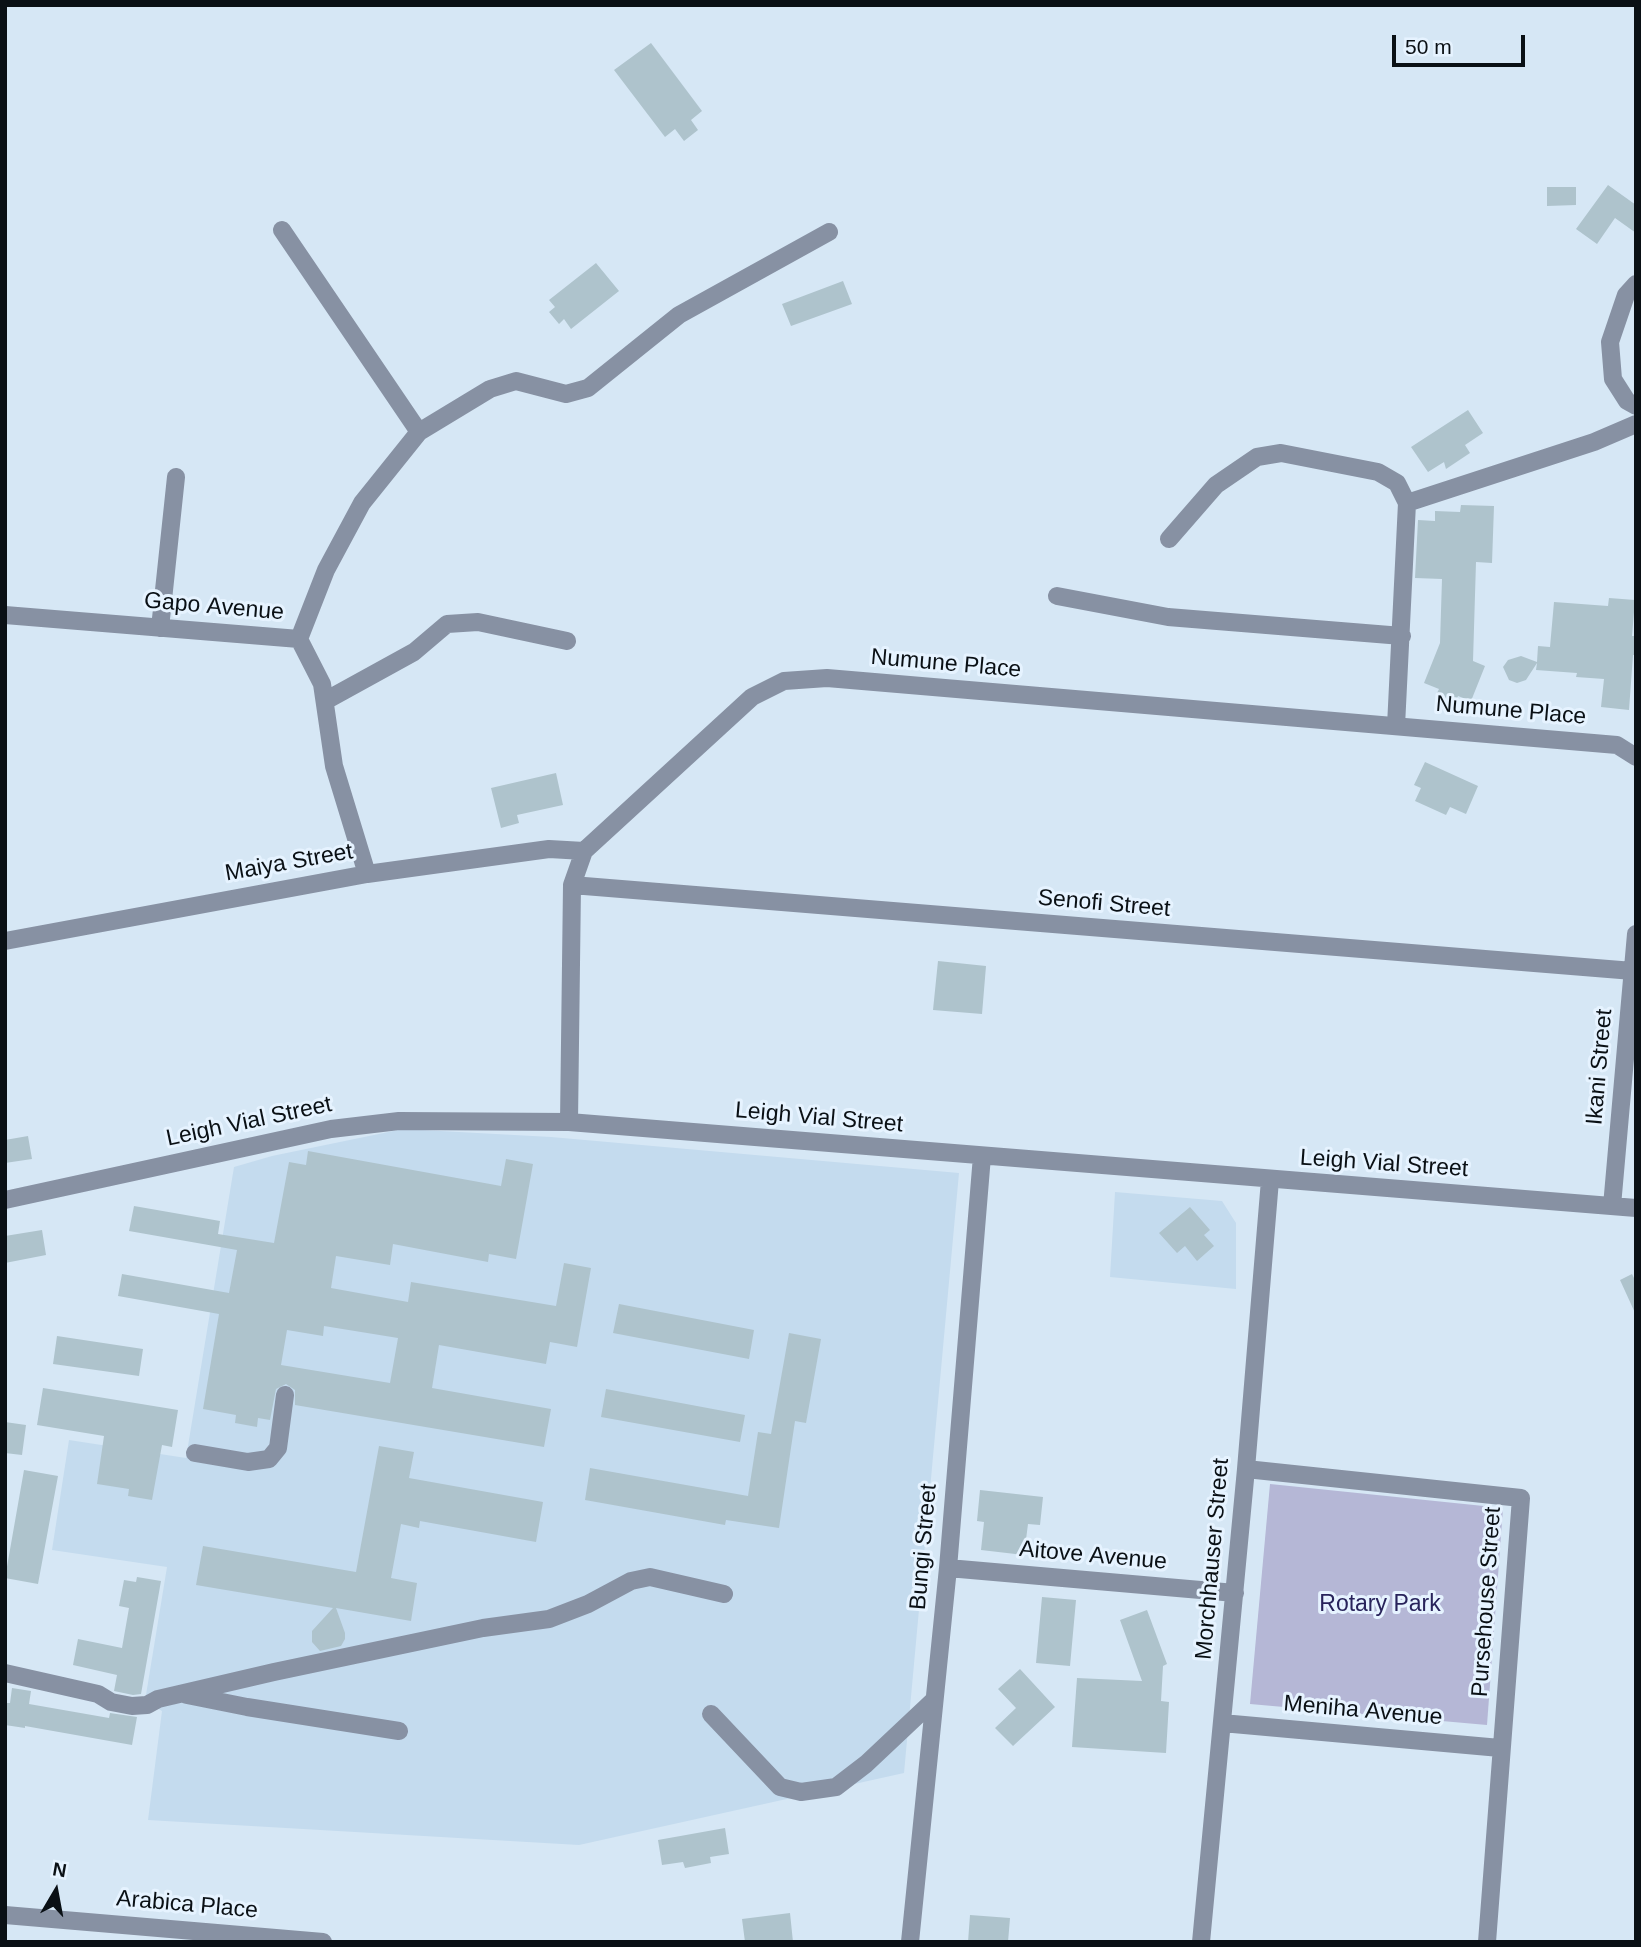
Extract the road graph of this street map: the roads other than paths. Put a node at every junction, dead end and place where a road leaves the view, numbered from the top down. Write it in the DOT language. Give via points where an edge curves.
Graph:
graph roads {
  1 [pos="282,230"];
  2 [pos="829,232"];
  3 [pos="1636,284"];
  4 [pos="1636,406"];
  5 [pos="1636,424"];
  6 [pos="419,432"];
  7 [pos="176,477"];
  8 [pos="1407,503"];
  9 [pos="1168,538"];
  10 [pos="1057,596"];
  11 [pos="5,615"];
  12 [pos="160,628"];
  13 [pos="1402,636"];
  14 [pos="299,639"];
  15 [pos="567,640"];
  16 [pos="325,701"];
  17 [pos="1396,726"];
  18 [pos="1636,757"];
  19 [pos="584,851"];
  20 [pos="367,874"];
  21 [pos="572,885"];
  22 [pos="1636,934"];
  23 [pos="5,941"];
  24 [pos="1633,971"];
  25 [pos="569,1122"];
  26 [pos="982,1156"];
  27 [pos="1270,1180"];
  28 [pos="5,1200"];
  29 [pos="1612,1206"];
  30 [pos="1636,1208"];
  31 [pos="285,1395"];
  32 [pos="195,1453"];
  33 [pos="1246,1469"];
  34 [pos="948,1568"];
  35 [pos="1235,1593"];
  36 [pos="724,1594"];
  37 [pos="5,1673"];
  38 [pos="180,1694"];
  39 [pos="934,1700"];
  40 [pos="711,1714"];
  41 [pos="1222,1723"];
  42 [pos="399,1731"];
  43 [pos="1500,1748"];
  44 [pos="5,1915"];
  45 [pos="323,1942"];
  46 [pos="910,1942"];
  47 [pos="1200,1942"];
  48 [pos="1487,1942"];
  1 -- 6 [label="street"];
  2 -- 6 [label="street" via="679,315 587,388 566,394 516,381 489,388"];
  3 -- 4 [label="street" via="1626,295 1611,342 1613,379 1626,401"];
  5 -- 8 [label="street"];
  6 -- 14 [label="street" via="362,503 326,569"];
  7 -- 12 [label="street"];
  8 -- 9 [label="street" via="1397,483 1378,472 1281,453 1257,457 1216,485"];
  8 -- 13 [label="street"];
  10 -- 13 [label="street" via="1168,617"];
  11 -- 12 [label="street, Gapo Avenue"];
  12 -- 14 [label="street, Gapo Avenue"];
  13 -- 17 [label="street"];
  14 -- 16 [label="street, Gapo Avenue" via="323,684"];
  15 -- 16 [label="street" via="478,622 447,624 414,652"];
  16 -- 20 [label="street, Gapo Avenue" via="334,766"];
  17 -- 18 [label="street, Numune Place" via="1617,745"];
  17 -- 19 [label="street, Numune Place" via="827,678 784,681 752,697"];
  19 -- 20 [label="street, Maiya Street" via="549,849"];
  19 -- 21 [label="street, Numune Place"];
  20 -- 23 [label="street, Maiya Street"];
  21 -- 24 [label="street, Senofi Street"];
  21 -- 25 [label="street, Numune Place"];
  22 -- 24 [label="street, Ikani Street"];
  24 -- 29 [label="street, Ikani Street"];
  25 -- 26 [label="street, Leigh Vial Street"];
  25 -- 28 [label="street, Leigh Vial Street" via="400,1121 331,1129"];
  26 -- 27 [label="street, Leigh Vial Street"];
  26 -- 34 [label="street, Bungi Street"];
  27 -- 29 [label="street, Leigh Vial Street"];
  27 -- 33 [label="street, Morchhauser Street"];
  29 -- 30 [label="street, Leigh Vial Street"];
  31 -- 32 [label="street" via="278,1448 269,1459 248,1462"];
  33 -- 35 [label="street, Morchhauser Street"];
  33 -- 43 [label="street, Pursehouse Street" via="1521,1498"];
  34 -- 35 [label="street, Aitove Avenue"];
  34 -- 39 [label="street, Bungi Street"];
  35 -- 41 [label="street, Morchhauser Street"];
  36 -- 38 [label="street" via="650,1577 631,1581 549,1619 484,1628"];
  37 -- 38 [label="street" via="98,1693 111,1702 132,1706 147,1706"];
  38 -- 42 [label="street"];
  39 -- 40 [label="street" via="836,1787 801,1792 780,1787"];
  39 -- 46 [label="street, Bungi Street"];
  41 -- 43 [label="street, Meniha Avenue"];
  41 -- 47 [label="street, Morchhauser Street"];
  43 -- 48 [label="street, Pursehouse Street"];
  44 -- 45 [label="street, Arabica Place"];
}
